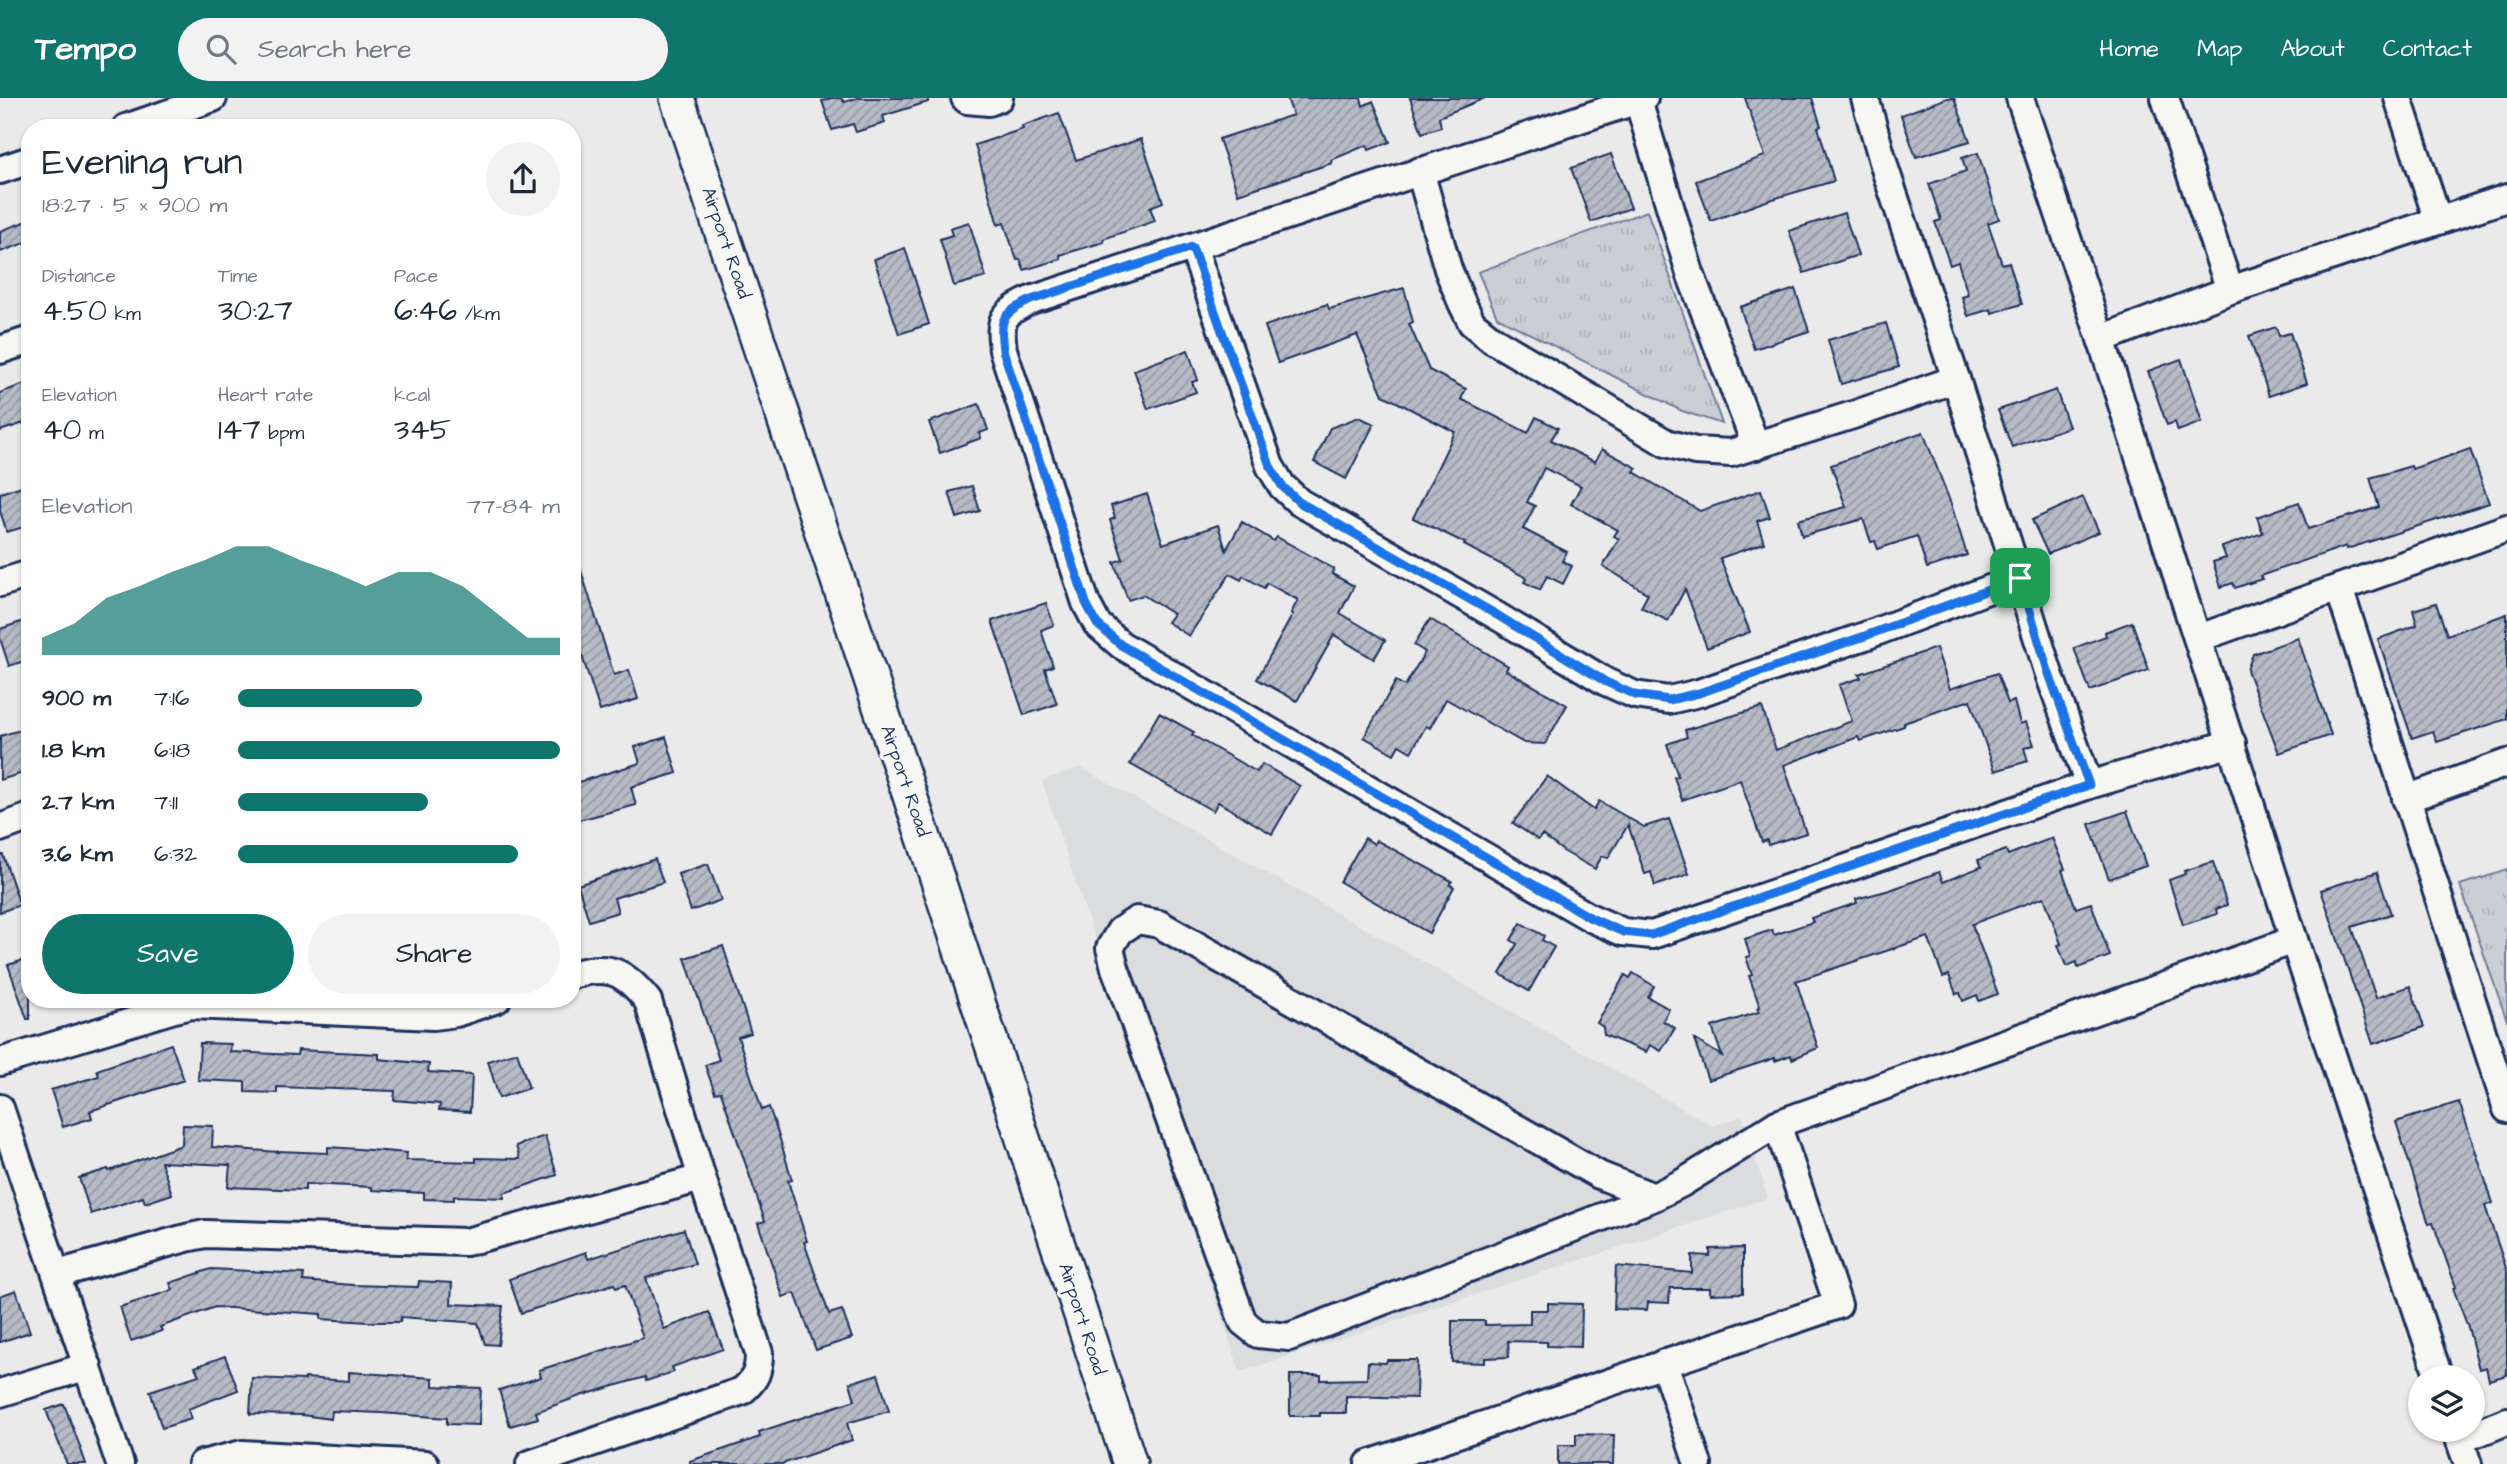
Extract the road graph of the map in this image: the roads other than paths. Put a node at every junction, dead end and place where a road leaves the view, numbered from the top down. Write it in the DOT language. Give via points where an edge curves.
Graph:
graph roads {
  1 [pos="213,98"];
  2 [pos="677,98"];
  3 [pos="965,98"];
  4 [pos="999,98"];
  5 [pos="1865,98"];
  6 [pos="2020,98"];
  7 [pos="2165,98"];
  8 [pos="2398,98"];
  9 [pos="1641,99"];
  10 [pos="152,119"];
  11 [pos="21,163"];
  12 [pos="0,170"];
  13 [pos="1420,171"];
  14 [pos="2507,198"];
  15 [pos="2438,221"];
  16 [pos="1192,247"];
  17 [pos="2230,290"];
  18 [pos="2101,339"];
  19 [pos="21,343"];
  20 [pos="0,350"];
  21 [pos="1955,379"];
  22 [pos="1756,446"];
  23 [pos="2507,528"];
  24 [pos="21,577"];
  25 [pos="2020,578"];
  26 [pos="0,583"];
  27 [pos="2339,588"];
  28 [pos="2199,638"];
  29 [pos="2232,743"];
  30 [pos="2507,764"];
  31 [pos="2089,785"];
  32 [pos="2406,799"];
  33 [pos="21,820"];
  34 [pos="0,828"];
  35 [pos="2294,940"];
  36 [pos="581,972"];
  37 [pos="181,1008"];
  38 [pos="257,1008"];
  39 [pos="470,1008"];
  40 [pos="0,1062"];
  41 [pos="0,1108"];
  42 [pos="2507,1110"];
  43 [pos="1777,1124"];
  44 [pos="7,1154"];
  45 [pos="702,1178"];
  46 [pos="1654,1197"];
  47 [pos="57,1274"];
  48 [pos="1664,1363"];
  49 [pos="2435,1365"];
  50 [pos="88,1366"];
  51 [pos="0,1393"];
  52 [pos="2507,1421"];
  53 [pos="2461,1444"];
  54 [pos="120,1464"];
  55 [pos="202,1464"];
  56 [pos="425,1464"];
  57 [pos="530,1464"];
  58 [pos="1130,1464"];
  59 [pos="1369,1464"];
  60 [pos="1698,1464"];
  1 -- 10 [label="street"];
  2 -- 58 [label="main road, Airport Road"];
  3 -- 4 [label="street" via="989,102"];
  5 -- 21 [label="street"];
  6 -- 18 [label="street"];
  7 -- 17 [label="street"];
  8 -- 15 [label="street"];
  9 -- 13 [label="street"];
  9 -- 22 [label="street" via="1690,273"];
  11 -- 12 [label="street"];
  13 -- 16 [label="street"];
  13 -- 22 [label="street" via="1448,269 1472,323 1666,443 1695,452 1731,453"];
  14 -- 15 [label="street"];
  15 -- 17 [label="street"];
  16 -- 25 [label="street" via="1270,466 1282,486 1299,502 1635,695 1669,700 1699,693"];
  16 -- 31 [label="street" via="1031,300 1004,316 1000,327 1003,350 1086,603 1097,624 1121,645 1591,918 1623,932 1651,935"];
  17 -- 18 [label="street"];
  18 -- 28 [label="street"];
  19 -- 20 [label="street"];
  21 -- 22 [label="street"];
  21 -- 25 [label="street"];
  23 -- 27 [label="street"];
  24 -- 26 [label="street"];
  25 -- 31 [label="street"];
  27 -- 28 [label="street"];
  27 -- 32 [label="street"];
  28 -- 29 [label="street"];
  29 -- 31 [label="street"];
  29 -- 35 [label="street"];
  30 -- 32 [label="street"];
  32 -- 42 [label="street"];
  33 -- 34 [label="street"];
  35 -- 43 [label="street"];
  35 -- 49 [label="street"];
  36 -- 45 [label="street" via="609,970 632,981 648,1001"];
  37 -- 40 [label="street"];
  38 -- 39 [label="street" via="433,1016"];
  41 -- 44 [label="street"];
  43 -- 46 [label="street"];
  43 -- 48 [label="street" via="1838,1305"];
  44 -- 47 [label="street"];
  45 -- 47 [label="street" via="467,1242 205,1234"];
  45 -- 57 [label="street" via="759,1353 753,1382 742,1391"];
  46 -- 46 [label="street" via="1289,1337 1258,1334 1243,1322 1110,948 1120,932 1138,920 1159,924 1599,1175"];
  47 -- 50 [label="street"];
  48 -- 59 [label="street"];
  48 -- 60 [label="street"];
  50 -- 51 [label="street"];
  50 -- 54 [label="street"];
  52 -- 53 [label="street"];
  55 -- 56 [label="street" via="242,1454"];
}
